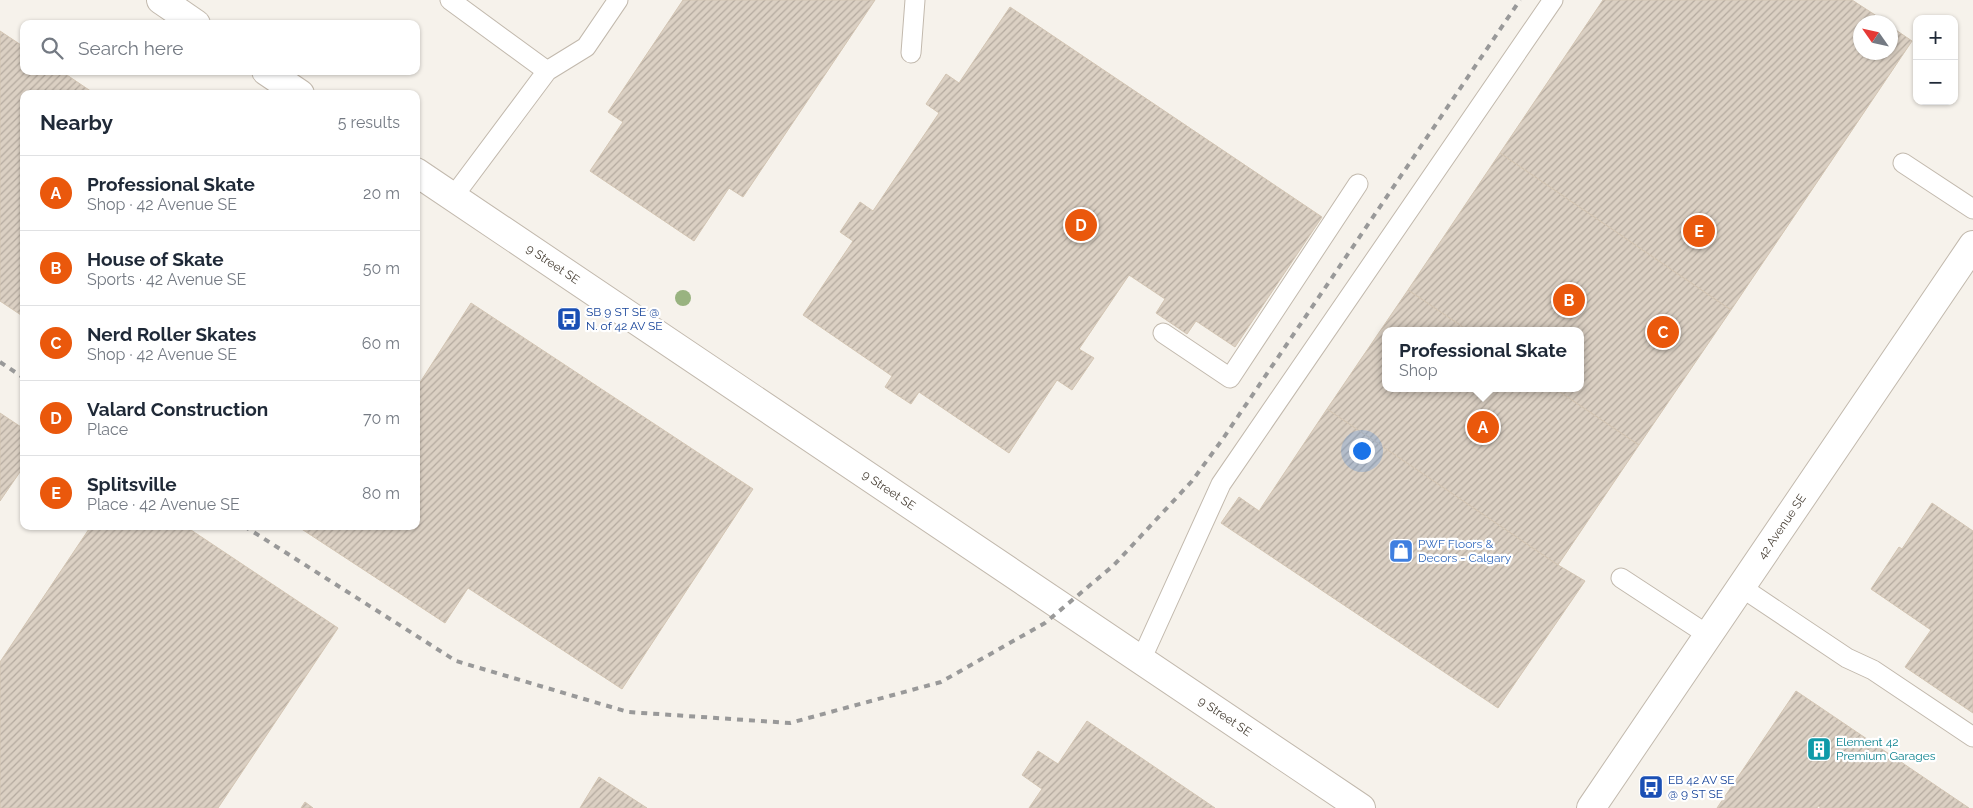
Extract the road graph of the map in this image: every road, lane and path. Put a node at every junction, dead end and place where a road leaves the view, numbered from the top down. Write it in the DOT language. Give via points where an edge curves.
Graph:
graph roads {
  1 [pos="160,0"];
  2 [pos="450,0"];
  3 [pos="618,0"];
  4 [pos="915,0"];
  5 [pos="1552,0"];
  6 [pos="190,20"];
  7 [pos="912,52"];
  8 [pos="547,71"];
  9 [pos="272,75"];
  10 [pos="294,90"];
  11 [pos="1903,163"];
  12 [pos="420,175"];
  13 [pos="1358,184"];
  14 [pos="453,197"];
  15 [pos="1973,209"];
  16 [pos="1973,245"];
  17 [pos="1163,333"];
  18 [pos="1621,578"];
  19 [pos="1741,587"];
  20 [pos="1708,635"];
  21 [pos="1141,660"];
  22 [pos="1973,737"];
  23 [pos="1361,808"];
  24 [pos="1591,808"];
  1 -- 6 [label="street"];
  2 -- 8 [label="lane"];
  3 -- 8 [label="lane" via="586,47"];
  4 -- 7 [label="lane"];
  5 -- 21 [label="lane" via="1221,484"];
  8 -- 14 [label="lane"];
  9 -- 10 [label="street"];
  11 -- 15 [label="lane"];
  12 -- 14 [label="street, 9 Street SE"];
  13 -- 17 [label="lane" via="1230,378"];
  14 -- 21 [label="street, 9 Street SE"];
  16 -- 19 [label="street, 42 Avenue SE"];
  18 -- 20 [label="lane"];
  19 -- 20 [label="street, 42 Avenue SE"];
  19 -- 22 [label="lane"];
  20 -- 24 [label="street, 42 Avenue SE"];
  21 -- 23 [label="street, 9 Street SE"];
}
